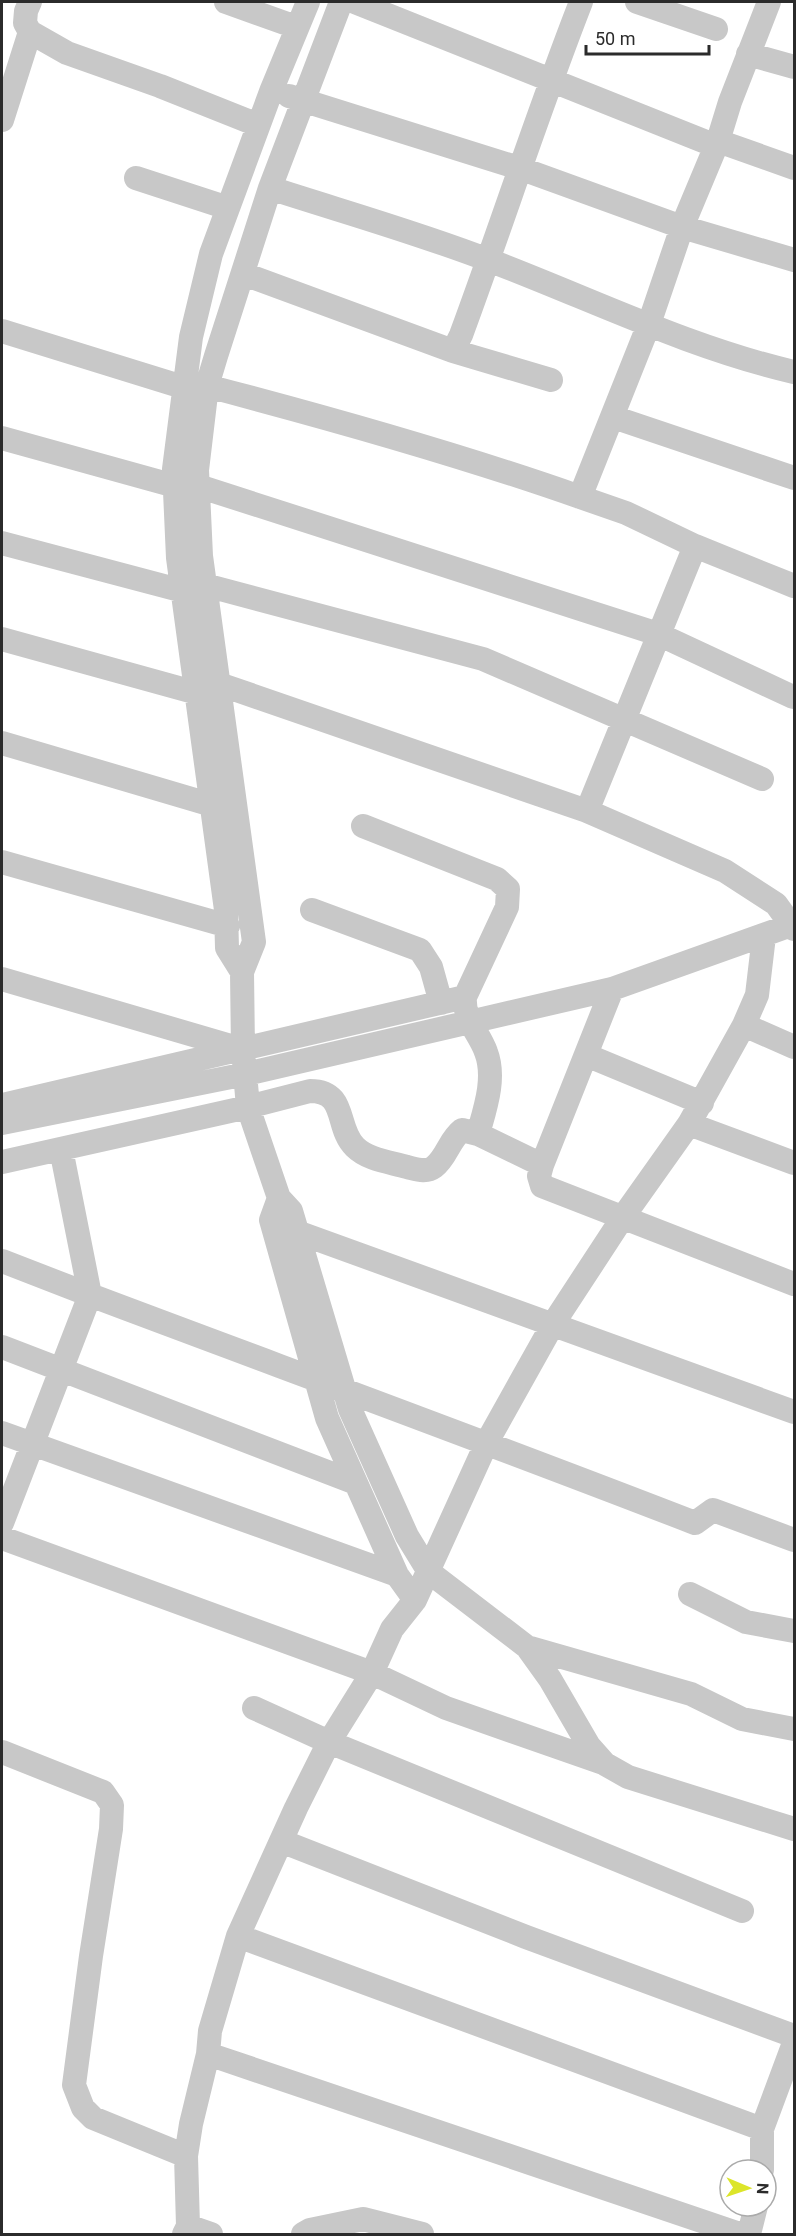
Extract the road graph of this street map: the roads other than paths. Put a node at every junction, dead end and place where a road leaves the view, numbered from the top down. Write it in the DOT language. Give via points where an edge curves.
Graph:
graph roads {
  1 [pos="30,2"];
  2 [pos="226,2"];
  3 [pos="308,2"];
  4 [pos="340,2"];
  5 [pos="355,2"];
  6 [pos="581,2"];
  7 [pos="637,2"];
  8 [pos="769,2"];
  9 [pos="296,27"];
  10 [pos="716,28"];
  11 [pos="30,33"];
  12 [pos="748,54"];
  13 [pos="795,67"];
  14 [pos="551,79"];
  15 [pos="272,89"];
  16 [pos="302,100"];
  17 [pos="2,120"];
  18 [pos="258,125"];
  19 [pos="715,142"];
  20 [pos="795,168"];
  21 [pos="522,169"];
  22 [pos="136,178"];
  23 [pos="270,188"];
  24 [pos="228,208"];
  25 [pos="682,227"];
  26 [pos="489,260"];
  27 [pos="795,260"];
  28 [pos="244,274"];
  29 [pos="649,324"];
  30 [pos="2,332"];
  31 [pos="453,351"];
  32 [pos="795,372"];
  33 [pos="551,380"];
  34 [pos="197,387"];
  35 [pos="613,417"];
  36 [pos="2,438"];
  37 [pos="795,478"];
  38 [pos="186,486"];
  39 [pos="580,496"];
  40 [pos="2,543"];
  41 [pos="695,546"];
  42 [pos="795,586"];
  43 [pos="194,588"];
  44 [pos="658,634"];
  45 [pos="2,639"];
  46 [pos="219,684"];
  47 [pos="197,693"];
  48 [pos="794,696"];
  49 [pos="625,720"];
  50 [pos="2,743"];
  51 [pos="762,779"];
  52 [pos="212,805"];
  53 [pos="587,811"];
  54 [pos="363,826"];
  55 [pos="2,862"];
  56 [pos="312,910"];
  57 [pos="228,926"];
  58 [pos="793,926"];
  59 [pos="764,936"];
  60 [pos="242,972"];
  61 [pos="2,980"];
  62 [pos="612,989"];
  63 [pos="465,997"];
  64 [pos="441,1003"];
  65 [pos="469,1023"];
  66 [pos="744,1025"];
  67 [pos="795,1047"];
  68 [pos="243,1050"];
  69 [pos="586,1055"];
  70 [pos="246,1074"];
  71 [pos="702,1103"];
  72 [pos="2,1105"];
  73 [pos="248,1107"];
  74 [pos="2,1123"];
  75 [pos="689,1124"];
  76 [pos="478,1134"];
  77 [pos="61,1149"];
  78 [pos="2,1162"];
  79 [pos="795,1162"];
  80 [pos="542,1165"];
  81 [pos="279,1198"];
  82 [pos="623,1217"];
  83 [pos="297,1232"];
  84 [pos="2,1262"];
  85 [pos="795,1284"];
  86 [pos="90,1295"];
  87 [pos="553,1324"];
  88 [pos="2,1347"];
  89 [pos="60,1371"];
  90 [pos="317,1380"];
  91 [pos="345,1392"];
  92 [pos="795,1412"];
  93 [pos="2,1432"];
  94 [pos="487,1442"];
  95 [pos="32,1444"];
  96 [pos="356,1483"];
  97 [pos="2,1523"];
  98 [pos="2,1538"];
  99 [pos="795,1540"];
  100 [pos="429,1572"];
  101 [pos="397,1575"];
  102 [pos="690,1594"];
  103 [pos="415,1600"];
  104 [pos="795,1631"];
  105 [pos="527,1647"];
  106 [pos="372,1673"];
  107 [pos="254,1708"];
  108 [pos="795,1729"];
  109 [pos="329,1742"];
  110 [pos="2,1752"];
  111 [pos="605,1764"];
  112 [pos="795,1829"];
  113 [pos="281,1841"];
  114 [pos="742,1911"];
  115 [pos="238,1936"];
  116 [pos="795,2036"];
  117 [pos="795,2043"];
  118 [pos="208,2054"];
  119 [pos="762,2129"];
  120 [pos="186,2156"];
  121 [pos="762,2158"];
  122 [pos="753,2218"];
  123 [pos="186,2230"];
  124 [pos="211,2235"];
  125 [pos="303,2235"];
  126 [pos="422,2235"];
  127 [pos="740,2235"];
  128 [pos="749,2235"];
  1 -- 11 [label="street" via="25,23"];
  2 -- 9 [label="street"];
  3 -- 9 [label="street"];
  4 -- 16 [label="street"];
  5 -- 14 [label="street"];
  6 -- 14 [label="street"];
  7 -- 10 [label="street"];
  8 -- 12 [label="street"];
  9 -- 15 [label="street"];
  11 -- 17 [label="street"];
  11 -- 18 [label="street" via="67,53"];
  12 -- 13 [label="street"];
  12 -- 19 [label="street"];
  14 -- 19 [label="street"];
  14 -- 21 [label="street"];
  15 -- 16 [label="street"];
  15 -- 18 [label="street"];
  16 -- 21 [label="street"];
  16 -- 23 [label="street"];
  18 -- 24 [label="street"];
  19 -- 20 [label="street"];
  19 -- 25 [label="street"];
  21 -- 25 [label="street"];
  21 -- 26 [label="street"];
  22 -- 24 [label="street"];
  23 -- 26 [label="street"];
  23 -- 28 [label="street"];
  24 -- 34 [label="street" via="211,254 191,337"];
  25 -- 27 [label="street"];
  25 -- 29 [label="street"];
  26 -- 29 [label="street"];
  26 -- 31 [label="street"];
  28 -- 31 [label="street"];
  28 -- 34 [label="street"];
  29 -- 32 [label="street" via="758,364"];
  29 -- 35 [label="street"];
  30 -- 34 [label="street"];
  31 -- 33 [label="street"];
  34 -- 38 [label="street" via="174,469"];
  34 -- 39 [label="street" via="347,422"];
  35 -- 37 [label="street"];
  35 -- 39 [label="street"];
  36 -- 38 [label="street"];
  38 -- 43 [label="street" via="178,558"];
  38 -- 44 [label="street"];
  39 -- 41 [label="street"];
  40 -- 43 [label="street"];
  41 -- 42 [label="street"];
  41 -- 44 [label="street"];
  43 -- 46 [label="street"];
  43 -- 47 [label="street"];
  43 -- 49 [label="street" via="483,659"];
  44 -- 48 [label="street"];
  44 -- 49 [label="street"];
  45 -- 47 [label="street"];
  46 -- 53 [label="street"];
  46 -- 60 [label="street" via="254,942"];
  47 -- 52 [label="street"];
  49 -- 51 [label="street"];
  49 -- 53 [label="street"];
  50 -- 52 [label="street"];
  52 -- 57 [label="street"];
  53 -- 58 [label="street" via="725,871 776,904"];
  54 -- 63 [label="street" via="497,879 508,889 507,906"];
  55 -- 57 [label="street"];
  56 -- 64 [label="street" via="420,950 431,967"];
  57 -- 60 [label="street" via="227,948"];
  58 -- 59 [label="street"];
  59 -- 62 [label="street"];
  59 -- 66 [label="street" via="757,995"];
  60 -- 68 [label="street"];
  61 -- 68 [label="street"];
  62 -- 65 [label="street"];
  62 -- 69 [label="street"];
  63 -- 64 [label="street"];
  63 -- 65 [label="street"];
  64 -- 68 [label="street"];
  65 -- 70 [label="street"];
  65 -- 76 [label="street" via="487,1053 489,1073 488,1099"];
  66 -- 67 [label="street"];
  66 -- 71 [label="street"];
  68 -- 70 [label="street"];
  68 -- 72 [label="street"];
  69 -- 71 [label="street"];
  69 -- 80 [label="street"];
  70 -- 73 [label="street"];
  70 -- 74 [label="street"];
  71 -- 75 [label="street"];
  73 -- 76 [label="street" via="321,1091 335,1101 352,1145 360,1152 425,1171 434,1167 462,1130"];
  73 -- 77 [label="street"];
  73 -- 81 [label="street"];
  75 -- 79 [label="street"];
  75 -- 82 [label="street"];
  76 -- 80 [label="street"];
  77 -- 78 [label="street"];
  77 -- 86 [label="street"];
  80 -- 82 [label="street" via="542,1185"];
  81 -- 83 [label="street" via="291,1210"];
  81 -- 90 [label="street" via="271,1220"];
  82 -- 85 [label="street"];
  82 -- 87 [label="street"];
  83 -- 87 [label="street"];
  83 -- 91 [label="street"];
  84 -- 86 [label="street"];
  86 -- 89 [label="street"];
  86 -- 90 [label="street"];
  87 -- 92 [label="street"];
  87 -- 94 [label="street"];
  88 -- 89 [label="street"];
  89 -- 95 [label="street"];
  89 -- 96 [label="street"];
  90 -- 91 [label="street"];
  90 -- 96 [label="street" via="327,1418"];
  91 -- 94 [label="street"];
  91 -- 100 [label="street" via="407,1536"];
  93 -- 95 [label="street"];
  94 -- 99 [label="street" via="696,1522 713,1510"];
  94 -- 100 [label="street"];
  95 -- 97 [label="street"];
  95 -- 101 [label="street"];
  96 -- 101 [label="street"];
  98 -- 106 [label="street"];
  100 -- 103 [label="street"];
  100 -- 105 [label="street"];
  101 -- 103 [label="street"];
  102 -- 104 [label="street" via="746,1622"];
  103 -- 106 [label="street" via="392,1629"];
  105 -- 108 [label="street" via="691,1694 742,1719"];
  105 -- 111 [label="street" via="589,1746"];
  106 -- 109 [label="street"];
  106 -- 111 [label="street" via="446,1708"];
  107 -- 109 [label="street"];
  109 -- 113 [label="street"];
  109 -- 114 [label="street"];
  110 -- 120 [label="street" via="103,1792 112,1805 74,2085 83,2108 93,2118"];
  111 -- 112 [label="street" via="628,1777"];
  113 -- 115 [label="street"];
  113 -- 116 [label="street"];
  115 -- 118 [label="street" via="210,2031"];
  115 -- 119 [label="street"];
  117 -- 119 [label="street"];
  118 -- 120 [label="street"];
  118 -- 127 [label="street"];
  119 -- 121 [label="street"];
  120 -- 123 [label="street"];
  122 -- 128 [label="street"];
  123 -- 124 [label="street"];
  125 -- 126 [label="street" via="310,2230 363,2219"];
}
